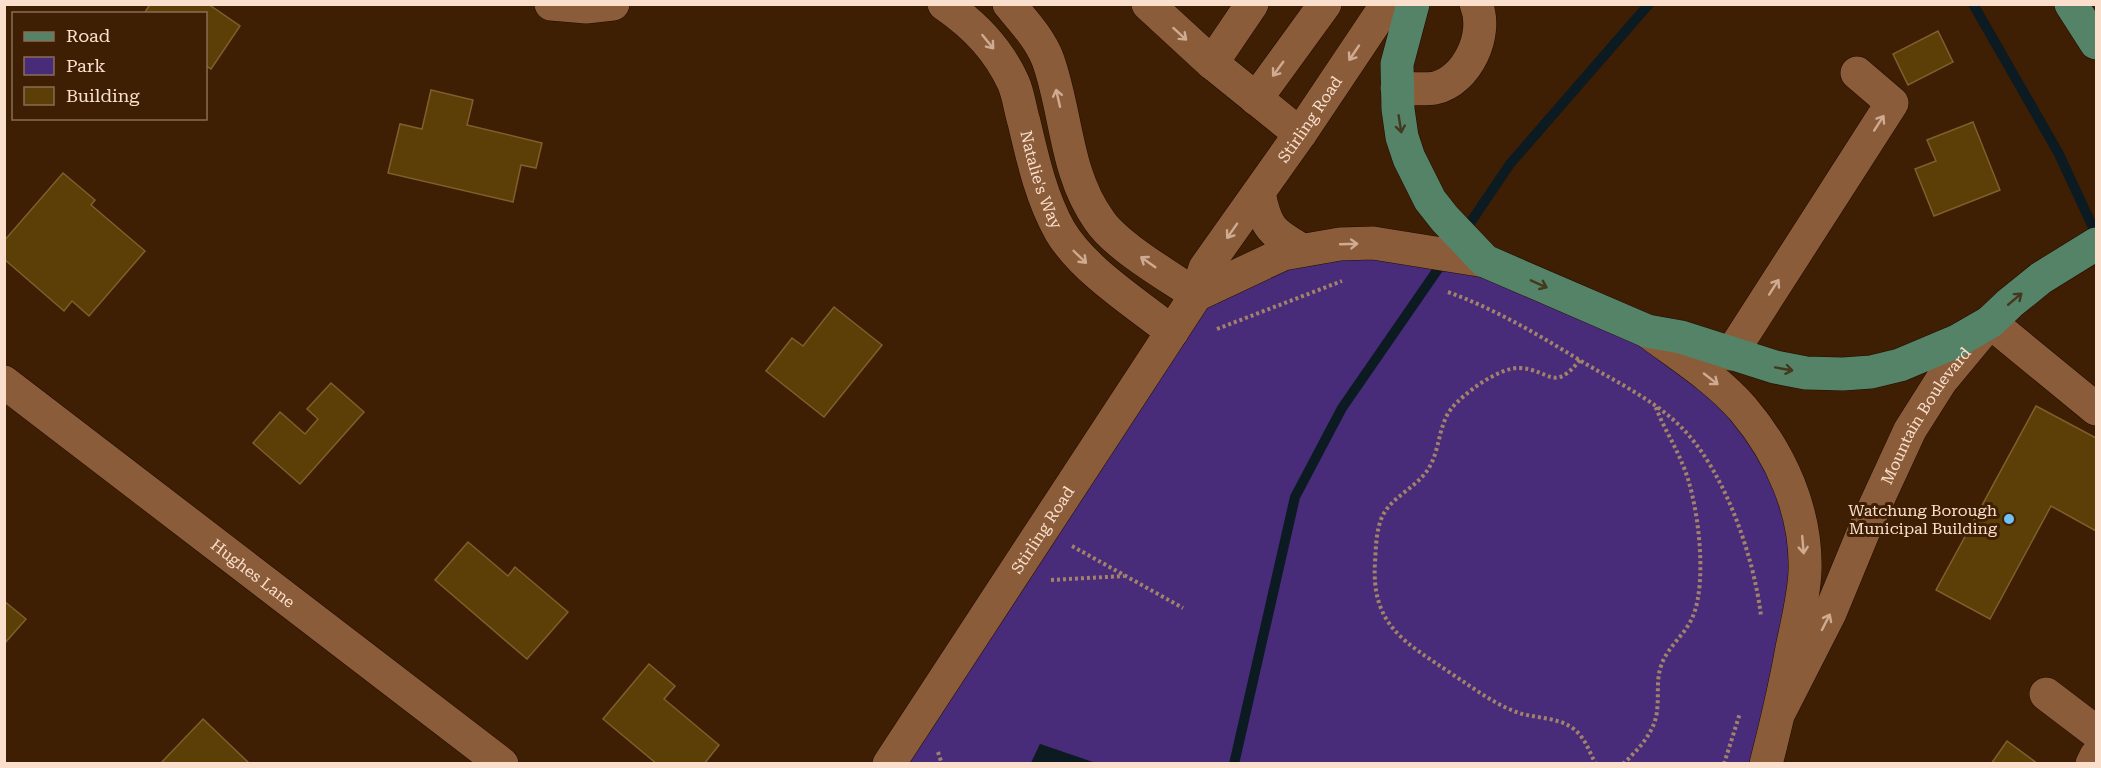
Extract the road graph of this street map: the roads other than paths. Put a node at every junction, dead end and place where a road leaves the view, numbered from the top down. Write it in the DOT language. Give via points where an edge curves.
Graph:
graph roads {
  1 [pos="551,4"];
  2 [pos="613,4"];
  3 [pos="944,4"];
  4 [pos="1009,4"];
  5 [pos="1148,4"];
  6 [pos="1252,4"];
  7 [pos="1324,4"];
  8 [pos="1387,4"];
  9 [pos="1413,4"];
  10 [pos="1476,4"];
  11 [pos="2071,4"];
  12 [pos="2097,44"];
  13 [pos="1212,63"];
  14 [pos="1857,73"];
  15 [pos="1396,88"];
  16 [pos="1256,99"];
  17 [pos="1300,134"];
  18 [pos="1259,193"];
  19 [pos="2097,244"];
  20 [pos="1302,250"];
  21 [pos="2097,258"];
  22 [pos="1485,261"];
  23 [pos="2053,271"];
  24 [pos="1196,295"];
  25 [pos="1990,322"];
  26 [pos="1647,331"];
  27 [pos="1172,332"];
  28 [pos="1731,354"];
  29 [pos="4,382"];
  30 [pos="2097,409"];
  31 [pos="2046,694"];
  32 [pos="1780,711"];
  33 [pos="2097,732"];
  34 [pos="2097,756"];
  35 [pos="502,764"];
  36 [pos="889,764"];
  37 [pos="1766,764"];
  38 [pos="2092,764"];
  1 -- 2 [label="street"];
  3 -- 27 [label="street, Natalie's Way, one-way" via="981,33 1000,57 1014,85 1045,202 1074,253"];
  24 -- 4 [label="street, Natalie's Way, one-way" via="1120,242 1100,222 1076,176 1047,59 1031,30"];
  5 -- 13 [label="street, one-way"];
  6 -- 13 [label="street"];
  7 -- 16 [label="street, one-way"];
  8 -- 17 [label="street, Stirling Road, one-way"];
  9 -- 15 [label="main road" via="1397,64"];
  10 -- 15 [label="street" via="1478,43 1457,78 1435,88"];
  11 -- 12 [label="main road"];
  13 -- 16 [label="street"];
  28 -- 14 [label="street, one-way" via="1892,103"];
  15 -- 22 [label="main road, one-way" via="1402,137 1430,200"];
  16 -- 17 [label="street"];
  17 -- 18 [label="street, Stirling Road"];
  18 -- 20 [label="street" via="1267,222 1275,233"];
  18 -- 24 [label="street, Stirling Road, one-way" via="1205,268"];
  19 -- 23 [label="main road"];
  20 -- 22 [label="street, one-way" via="1372,243"];
  20 -- 24 [label="street" via="1262,263"];
  21 -- 23 [label="main road"];
  22 -- 26 [label="main road, one-way"];
  25 -- 23 [label="main road, one-way"];
  24 -- 27 [label="street, Stirling Road"];
  28 -- 25 [label="main road, one-way" via="1806,373 1871,372 1930,353"];
  25 -- 30 [label="street"];
  32 -- 25 [label="street, Mountain Boulevard, one-way" via="1830,614 1910,429 1941,381"];
  26 -- 28 [label="main road" via="1681,337"];
  26 -- 32 [label="street, Mountain Boulevard, one-way" via="1742,408 1790,487 1804,543 1805,573"];
  27 -- 36 [label="street, Stirling Road"];
  29 -- 35 [label="street, Hughes Lane"];
  31 -- 33 [label="street"];
  32 -- 37 [label="street, Mountain Boulevard"];
  34 -- 38 [label="street"];
}
